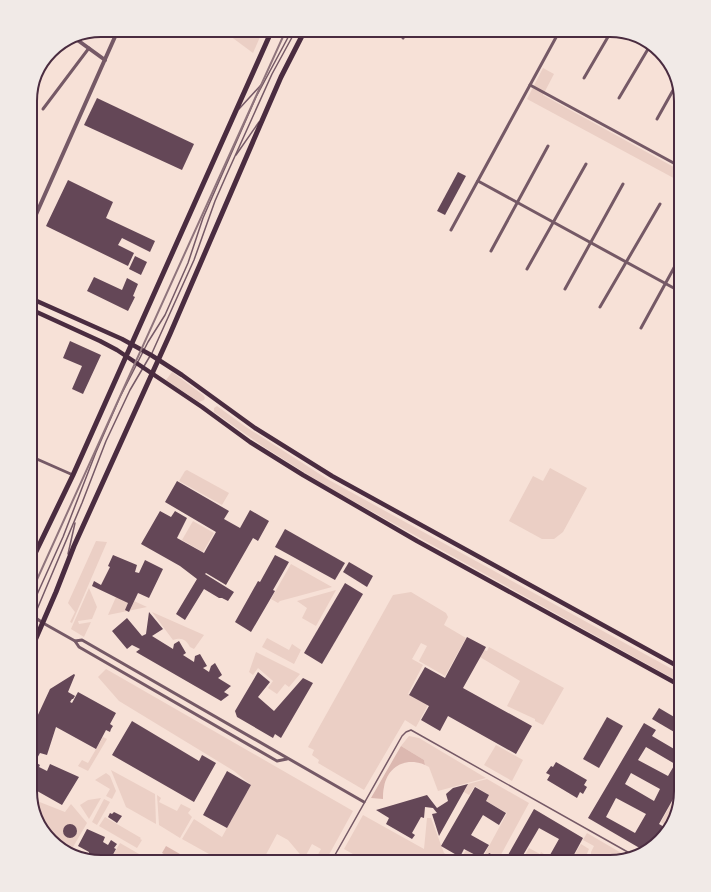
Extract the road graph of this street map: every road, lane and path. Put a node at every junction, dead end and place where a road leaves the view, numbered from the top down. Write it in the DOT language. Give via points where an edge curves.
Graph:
graph roads {
  1 [pos="115,37"];
  2 [pos="269,37"];
  3 [pos="288,37"];
  4 [pos="292,37"];
  5 [pos="301,37"];
  6 [pos="556,37"];
  7 [pos="608,37"];
  8 [pos="79,41"];
  9 [pos="89,48"];
  10 [pos="648,49"];
  11 [pos="104,60"];
  12 [pos="584,78"];
  13 [pos="262,84"];
  14 [pos="530,85"];
  15 [pos="673,90"];
  16 [pos="619,98"];
  17 [pos="43,108"];
  18 [pos="237,111"];
  19 [pos="264,114"];
  20 [pos="657,119"];
  21 [pos="548,146"];
  22 [pos="234,158"];
  23 [pos="674,163"];
  24 [pos="586,164"];
  25 [pos="478,181"];
  26 [pos="623,184"];
  27 [pos="517,202"];
  28 [pos="660,204"];
  29 [pos="37,212"];
  30 [pos="553,222"];
  31 [pos="451,230"];
  32 [pos="590,242"];
  33 [pos="491,251"];
  34 [pos="626,262"];
  35 [pos="674,268"];
  36 [pos="527,269"];
  37 [pos="666,283"];
  38 [pos="674,288"];
  39 [pos="565,289"];
  40 [pos="37,301"];
  41 [pos="600,307"];
  42 [pos="37,312"];
  43 [pos="641,328"];
  44 [pos="131,344"];
  45 [pos="144,351"];
  46 [pos="151,354"];
  47 [pos="125,356"];
  48 [pos="159,360"];
  49 [pos="137,364"];
  50 [pos="143,368"];
  51 [pos="152,374"];
  52 [pos="37,459"];
  53 [pos="73,475"];
  54 [pos="76,519"];
  55 [pos="37,550"];
  56 [pos="66,564"];
  57 [pos="37,595"];
  58 [pos="37,610"];
  59 [pos="37,619"];
  60 [pos="43,623"];
  61 [pos="37,636"];
  62 [pos="75,641"];
  63 [pos="674,664"];
  64 [pos="674,682"];
  65 [pos="287,758"];
  66 [pos="364,802"];
  67 [pos="629,853"];
  68 [pos="334,855"];
  1 -- 11 [label="street"];
  2 -- 18 [label="main road"];
  3 -- 13 [label="lane"];
  4 -- 22 [label="lane" via="272,74"];
  5 -- 19 [label="main road"];
  6 -- 14 [label="street"];
  7 -- 12 [label="street"];
  8 -- 9 [label="street"];
  9 -- 11 [label="street"];
  9 -- 17 [label="street"];
  10 -- 16 [label="street"];
  11 -- 29 [label="street"];
  13 -- 18 [label="lane"];
  13 -- 45 [label="lane" via="203,218 188,263 165,315"];
  14 -- 23 [label="street"];
  14 -- 25 [label="street"];
  15 -- 20 [label="street"];
  18 -- 44 [label="main road"];
  19 -- 22 [label="lane"];
  19 -- 48 [label="main road"];
  21 -- 27 [label="street"];
  22 -- 46 [label="lane" via="194,260"];
  24 -- 30 [label="street"];
  25 -- 27 [label="street"];
  25 -- 31 [label="street"];
  26 -- 32 [label="street"];
  27 -- 30 [label="street"];
  27 -- 33 [label="street"];
  28 -- 34 [label="street"];
  30 -- 32 [label="street"];
  30 -- 36 [label="street"];
  32 -- 34 [label="street"];
  32 -- 39 [label="street"];
  34 -- 37 [label="street"];
  34 -- 41 [label="street"];
  35 -- 37 [label="street"];
  37 -- 38 [label="street"];
  37 -- 43 [label="street"];
  40 -- 44 [label="main road"];
  42 -- 47 [label="main road" via="100,341"];
  44 -- 45 [label="main road"];
  44 -- 47 [label="main road"];
  45 -- 46 [label="main road"];
  45 -- 49 [label="lane"];
  46 -- 48 [label="main road"];
  46 -- 50 [label="lane"];
  47 -- 49 [label="main road"];
  47 -- 53 [label="main road"];
  48 -- 51 [label="main road"];
  48 -- 63 [label="main road" via="254,428 332,476"];
  49 -- 50 [label="main road"];
  49 -- 57 [label="lane" via="96,452 63,537"];
  50 -- 51 [label="main road"];
  50 -- 54 [label="lane" via="106,441"];
  51 -- 56 [label="main road"];
  51 -- 64 [label="main road" via="254,445 324,488"];
  52 -- 53 [label="street"];
  53 -- 55 [label="main road"];
  54 -- 56 [label="lane"];
  54 -- 58 [label="lane"];
  56 -- 60 [label="main road"];
  59 -- 60 [label="street"];
  60 -- 61 [label="main road"];
  60 -- 62 [label="street"];
  62 -- 65 [label="street" via="82,640"];
  62 -- 65 [label="street" via="79,647 277,761"];
  65 -- 66 [label="street"];
  66 -- 67 [label="lane" via="404,733 411,730"];
  66 -- 68 [label="lane"];
}
